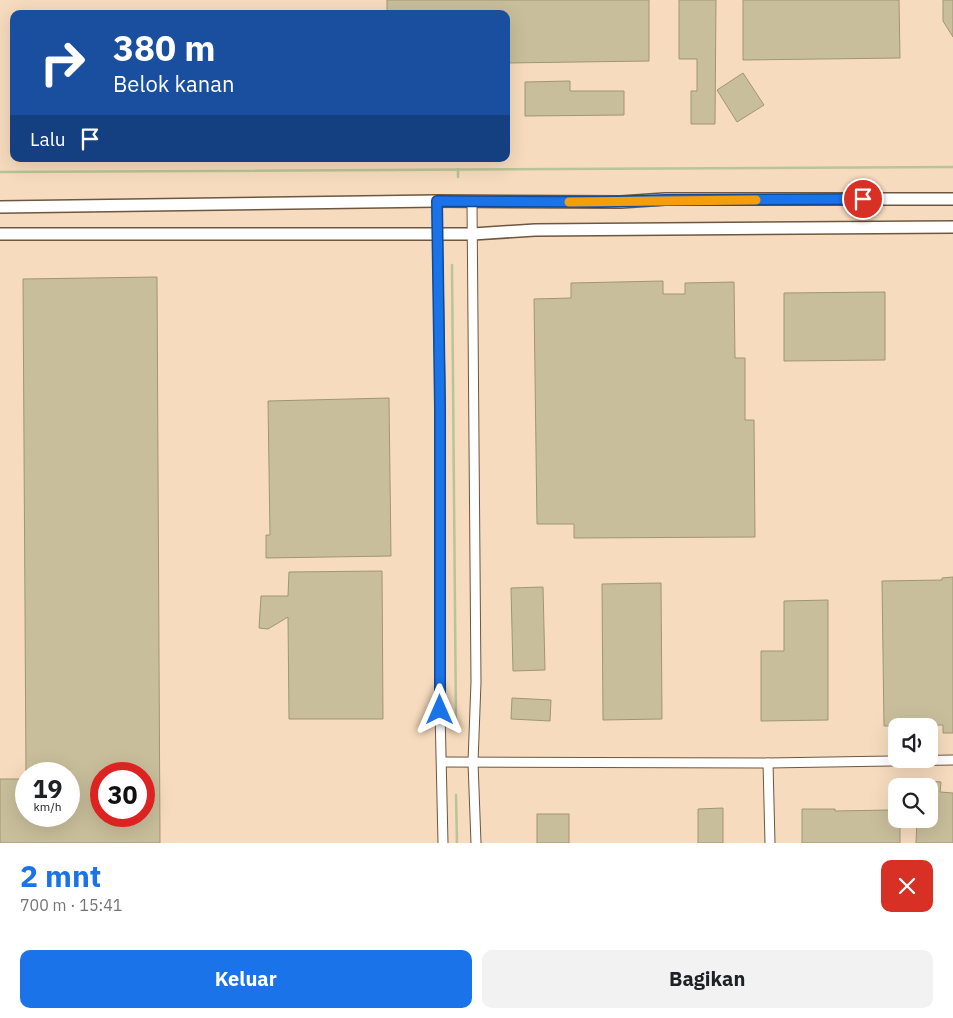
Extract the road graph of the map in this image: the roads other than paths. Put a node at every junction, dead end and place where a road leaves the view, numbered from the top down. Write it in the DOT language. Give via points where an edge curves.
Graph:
graph roads {
  1 [pos="953,199"];
  2 [pos="437,201"];
  3 [pos="472,202"];
  4 [pos="0,207"];
  5 [pos="953,227"];
  6 [pos="436,232"];
  7 [pos="0,234"];
  8 [pos="473,234"];
  9 [pos="953,760"];
  10 [pos="442,762"];
  11 [pos="473,762"];
  12 [pos="768,763"];
  13 [pos="443,843"];
  14 [pos="476,843"];
  15 [pos="770,843"];
  1 -- 3 [label="street"];
  2 -- 3 [label="street"];
  2 -- 4 [label="street"];
  2 -- 6 [label="street"];
  3 -- 8 [label="street"];
  5 -- 8 [label="street" via="535,230"];
  6 -- 7 [label="street"];
  6 -- 8 [label="street"];
  6 -- 10 [label="street" via="440,319"];
  8 -- 11 [label="street" via="476,682"];
  9 -- 12 [label="street"];
  10 -- 11 [label="street"];
  10 -- 13 [label="street"];
  11 -- 12 [label="street"];
  11 -- 14 [label="street"];
  12 -- 15 [label="street"];
}
